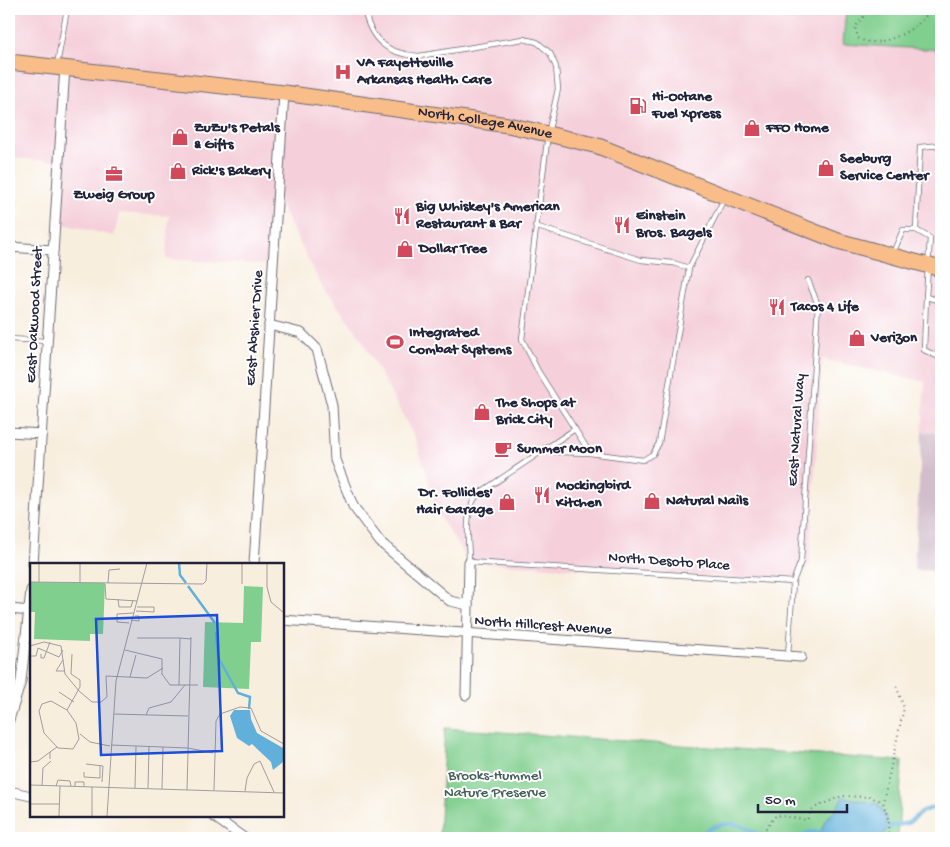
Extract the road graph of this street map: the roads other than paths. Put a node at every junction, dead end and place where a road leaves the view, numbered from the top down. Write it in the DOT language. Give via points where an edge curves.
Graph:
graph roads {
  1 [pos="67,9"];
  2 [pos="364,9"];
  3 [pos="9,62"];
  4 [pos="61,67"];
  5 [pos="284,93"];
  6 [pos="548,134"];
  7 [pos="941,145"];
  8 [pos="725,196"];
  9 [pos="535,226"];
  10 [pos="916,230"];
  11 [pos="9,247"];
  12 [pos="53,250"];
  13 [pos="892,257"];
  14 [pos="689,268"];
  15 [pos="935,268"];
  16 [pos="808,280"];
  17 [pos="926,297"];
  18 [pos="941,300"];
  19 [pos="269,325"];
  20 [pos="9,339"];
  21 [pos="48,342"];
  22 [pos="941,358"];
  23 [pos="575,429"];
  24 [pos="9,432"];
  25 [pos="42,434"];
  26 [pos="545,448"];
  27 [pos="590,453"];
  28 [pos="469,562"];
  29 [pos="33,563"];
  30 [pos="254,563"];
  31 [pos="793,582"];
  32 [pos="468,605"];
  33 [pos="9,609"];
  34 [pos="30,611"];
  35 [pos="30,618"];
  36 [pos="284,620"];
  37 [pos="467,634"];
  38 [pos="788,656"];
  39 [pos="801,657"];
  40 [pos="466,695"];
  41 [pos="9,720"];
  42 [pos="9,791"];
  43 [pos="30,796"];
  44 [pos="215,817"];
  45 [pos="244,838"];
  1 -- 4 [label="lane"];
  2 -- 6 [label="lane" via="373,34 385,49 405,55 419,56 504,40 537,42 550,54 556,67 558,89"];
  3 -- 4 [label="main road, North College Avenue"];
  4 -- 5 [label="main road, North College Avenue"];
  4 -- 12 [label="street, East Oakwood Street"];
  5 -- 6 [label="main road, North College Avenue" via="508,125"];
  5 -- 19 [label="street, East Abshier Drive"];
  6 -- 8 [label="main road, North College Avenue" via="598,146"];
  6 -- 9 [label="lane"];
  7 -- 10 [label="lane" via="920,147"];
  8 -- 13 [label="main road, North College Avenue" via="838,241"];
  8 -- 14 [label="lane"];
  9 -- 14 [label="lane" via="641,260"];
  9 -- 23 [label="lane" via="522,339"];
  10 -- 13 [label="lane" via="904,230"];
  10 -- 15 [label="lane" via="930,238"];
  11 -- 12 [label="street"];
  12 -- 21 [label="street, East Oakwood Street"];
  13 -- 15 [label="main road, North College Avenue"];
  14 -- 27 [label="lane" via="659,443 653,454 643,460"];
  15 -- 17 [label="lane"];
  16 -- 31 [label="lane, East Natural Way" via="818,305 801,561"];
  17 -- 18 [label="lane"];
  17 -- 22 [label="lane" via="924,350"];
  19 -- 30 [label="street, East Abshier Drive"];
  19 -- 32 [label="street" via="301,333 317,349 332,405 335,460 352,506 380,542 450,601"];
  20 -- 21 [label="lane"];
  21 -- 25 [label="street, East Oakwood Street"];
  23 -- 26 [label="lane"];
  23 -- 27 [label="lane"];
  24 -- 25 [label="street"];
  25 -- 29 [label="street, East Oakwood Street"];
  26 -- 27 [label="lane" via="556,452"];
  26 -- 28 [label="lane" via="472,501 469,510"];
  28 -- 31 [label="lane, North Desoto Place"];
  28 -- 32 [label="street"];
  31 -- 38 [label="lane"];
  32 -- 37 [label="street"];
  33 -- 34 [label="street"];
  35 -- 41 [label="street" via="21,681"];
  36 -- 37 [label="street, North Hillcrest Avenue"];
  37 -- 38 [label="street, North Hillcrest Avenue"];
  37 -- 40 [label="street"];
  38 -- 39 [label="street, North Hillcrest Avenue"];
  42 -- 43 [label="street"];
  44 -- 45 [label="street"];
}
